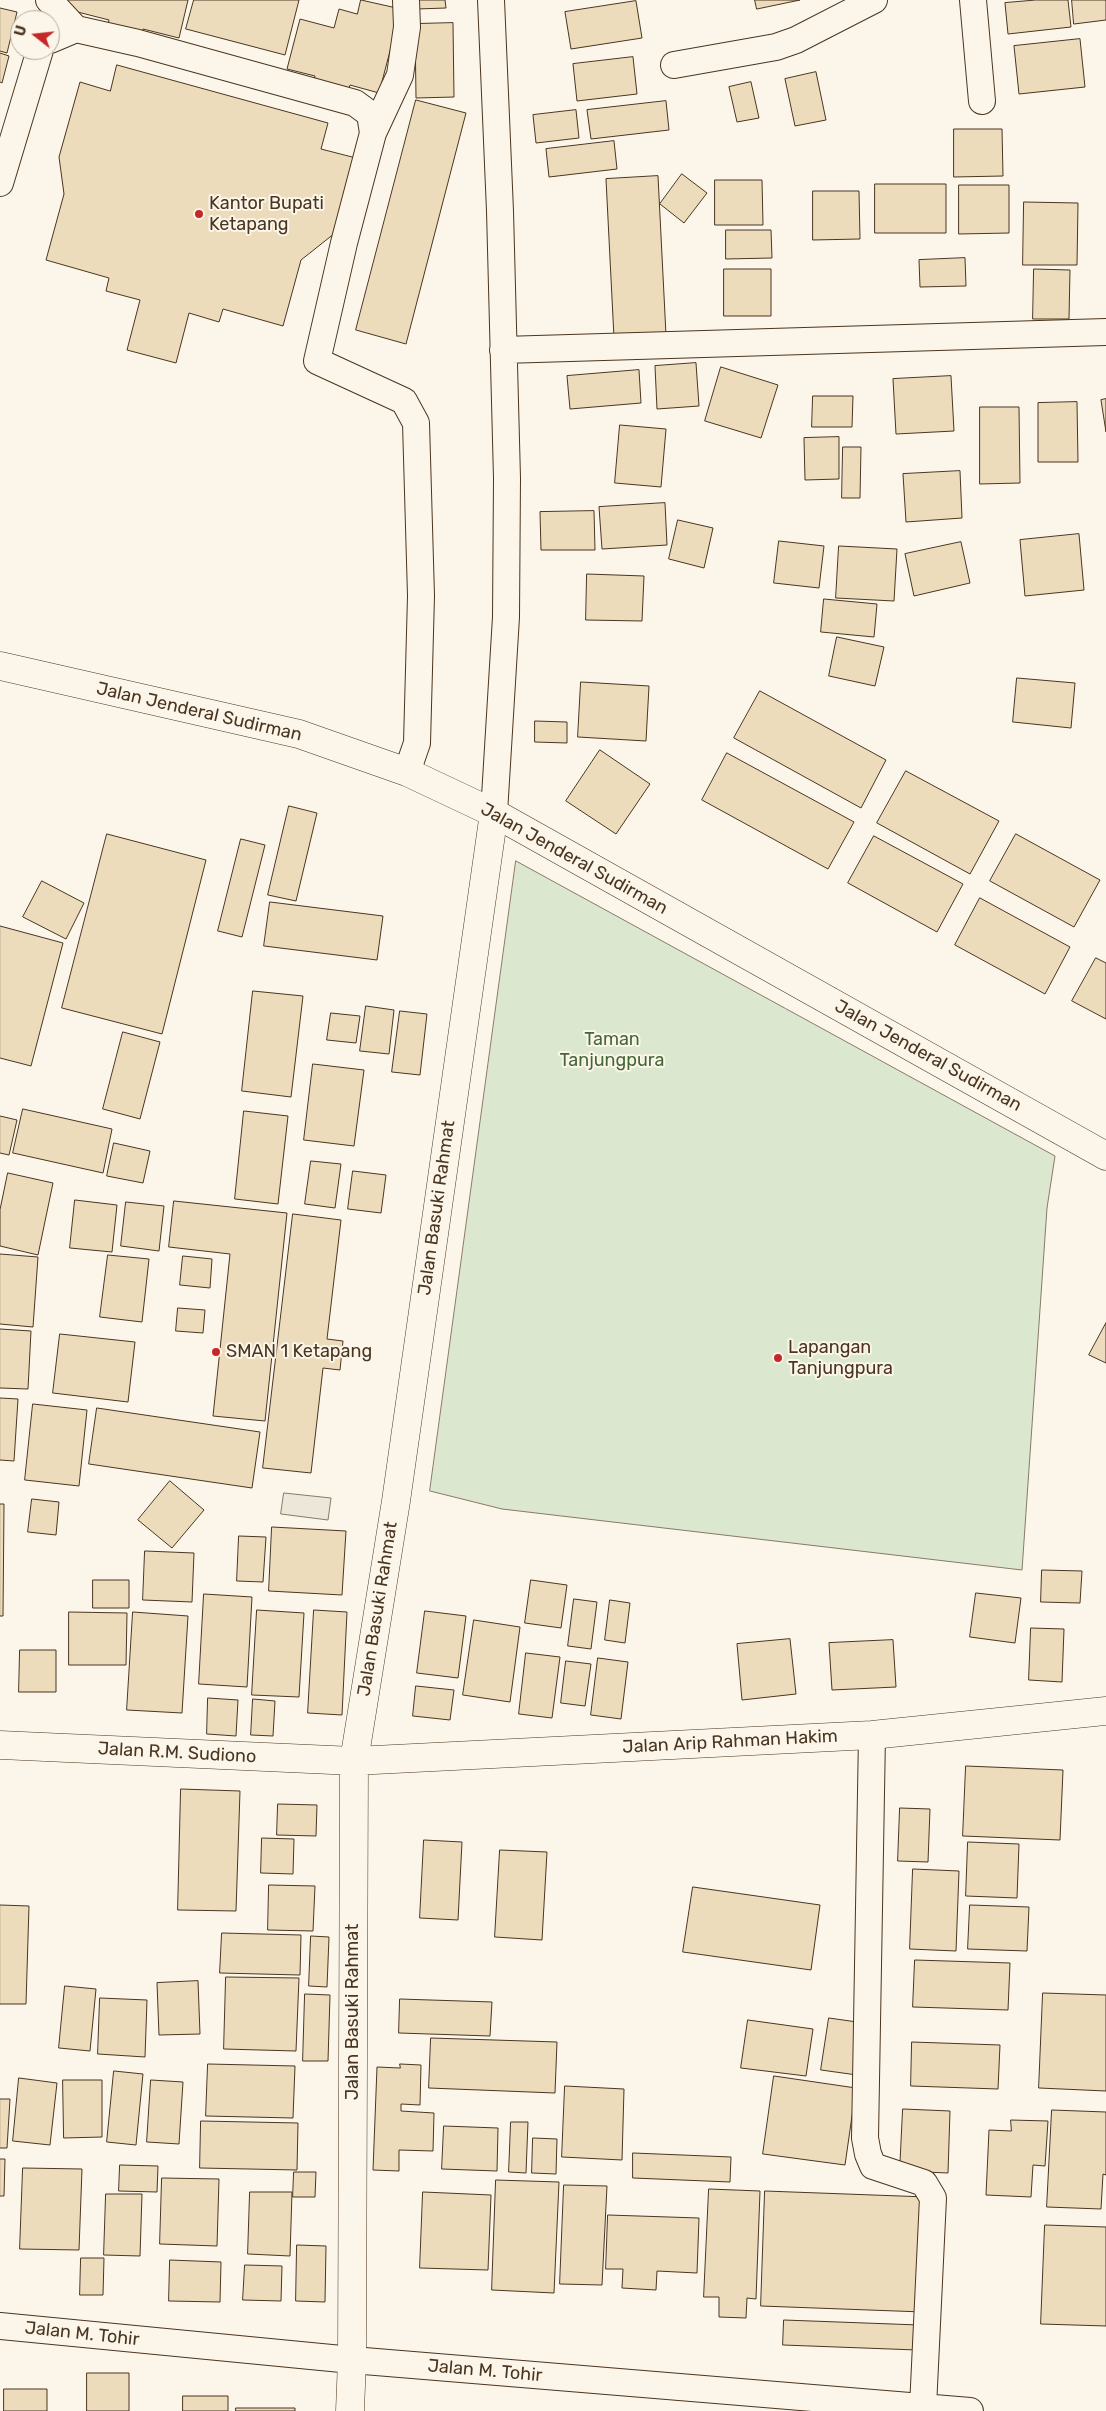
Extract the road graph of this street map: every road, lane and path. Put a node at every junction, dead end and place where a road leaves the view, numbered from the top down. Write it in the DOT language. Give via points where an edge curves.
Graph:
graph roads {
  1 [pos="49,0"];
  2 [pos="406,0"];
  3 [pos="491,0"];
  4 [pos="874,0"];
  5 [pos="972,0"];
  6 [pos="76,30"];
  7 [pos="60,36"];
  8 [pos="37,60"];
  9 [pos="674,65"];
  10 [pos="982,101"];
  11 [pos="373,133"];
  12 [pos="0,183"];
  13 [pos="1106,332"];
  14 [pos="503,350"];
  15 [pos="0,666"];
  16 [pos="407,772"];
  17 [pos="494,814"];
  18 [pos="1106,1156"];
  19 [pos="1106,1711"];
  20 [pos="872,1735"];
  21 [pos="0,1745"];
  22 [pos="354,1761"];
  23 [pos="0,2326"];
  24 [pos="352,2360"];
  25 [pos="922,2407"];
  26 [pos="350,2411"];
  27 [pos="964,2411"];
  1 -- 6 [label="street"];
  2 -- 11 [label="street" via="407,27 400,76"];
  3 -- 14 [label="street"];
  4 -- 9 [label="street" via="776,47"];
  5 -- 10 [label="street"];
  6 -- 7 [label="street"];
  6 -- 11 [label="street" via="138,43 355,103 370,114"];
  8 -- 12 [label="street"];
  11 -- 16 [label="street" via="317,361 404,401 416,423 421,596 417,743"];
  13 -- 14 [label="street"];
  14 -- 17 [label="street" via="507,478 506,618"];
  15 -- 16 [label="street, Jalan Jenderal Sudirman" via="299,734"];
  16 -- 17 [label="street, Jalan Jenderal Sudirman"];
  17 -- 18 [label="street, Jalan Jenderal Sudirman"];
  17 -- 22 [label="street, Jalan Basuki Rahmat" via="397,1491"];
  19 -- 20 [label="street, Jalan Arip Rahman Hakim"];
  20 -- 22 [label="street, Jalan Arip Rahman Hakim"];
  20 -- 25 [label="street" via="865,2138 873,2166 924,2183 933,2198"];
  21 -- 22 [label="street, Jalan R.M. Sudiono"];
  22 -- 24 [label="street, Jalan Basuki Rahmat"];
  23 -- 24 [label="street, Jalan M. Tohir"];
  24 -- 25 [label="street, Jalan M. Tohir"];
  24 -- 26 [label="street, Jalan Basuki Rahmat"];
  25 -- 27 [label="street, Jalan M. Tohir"];
}
